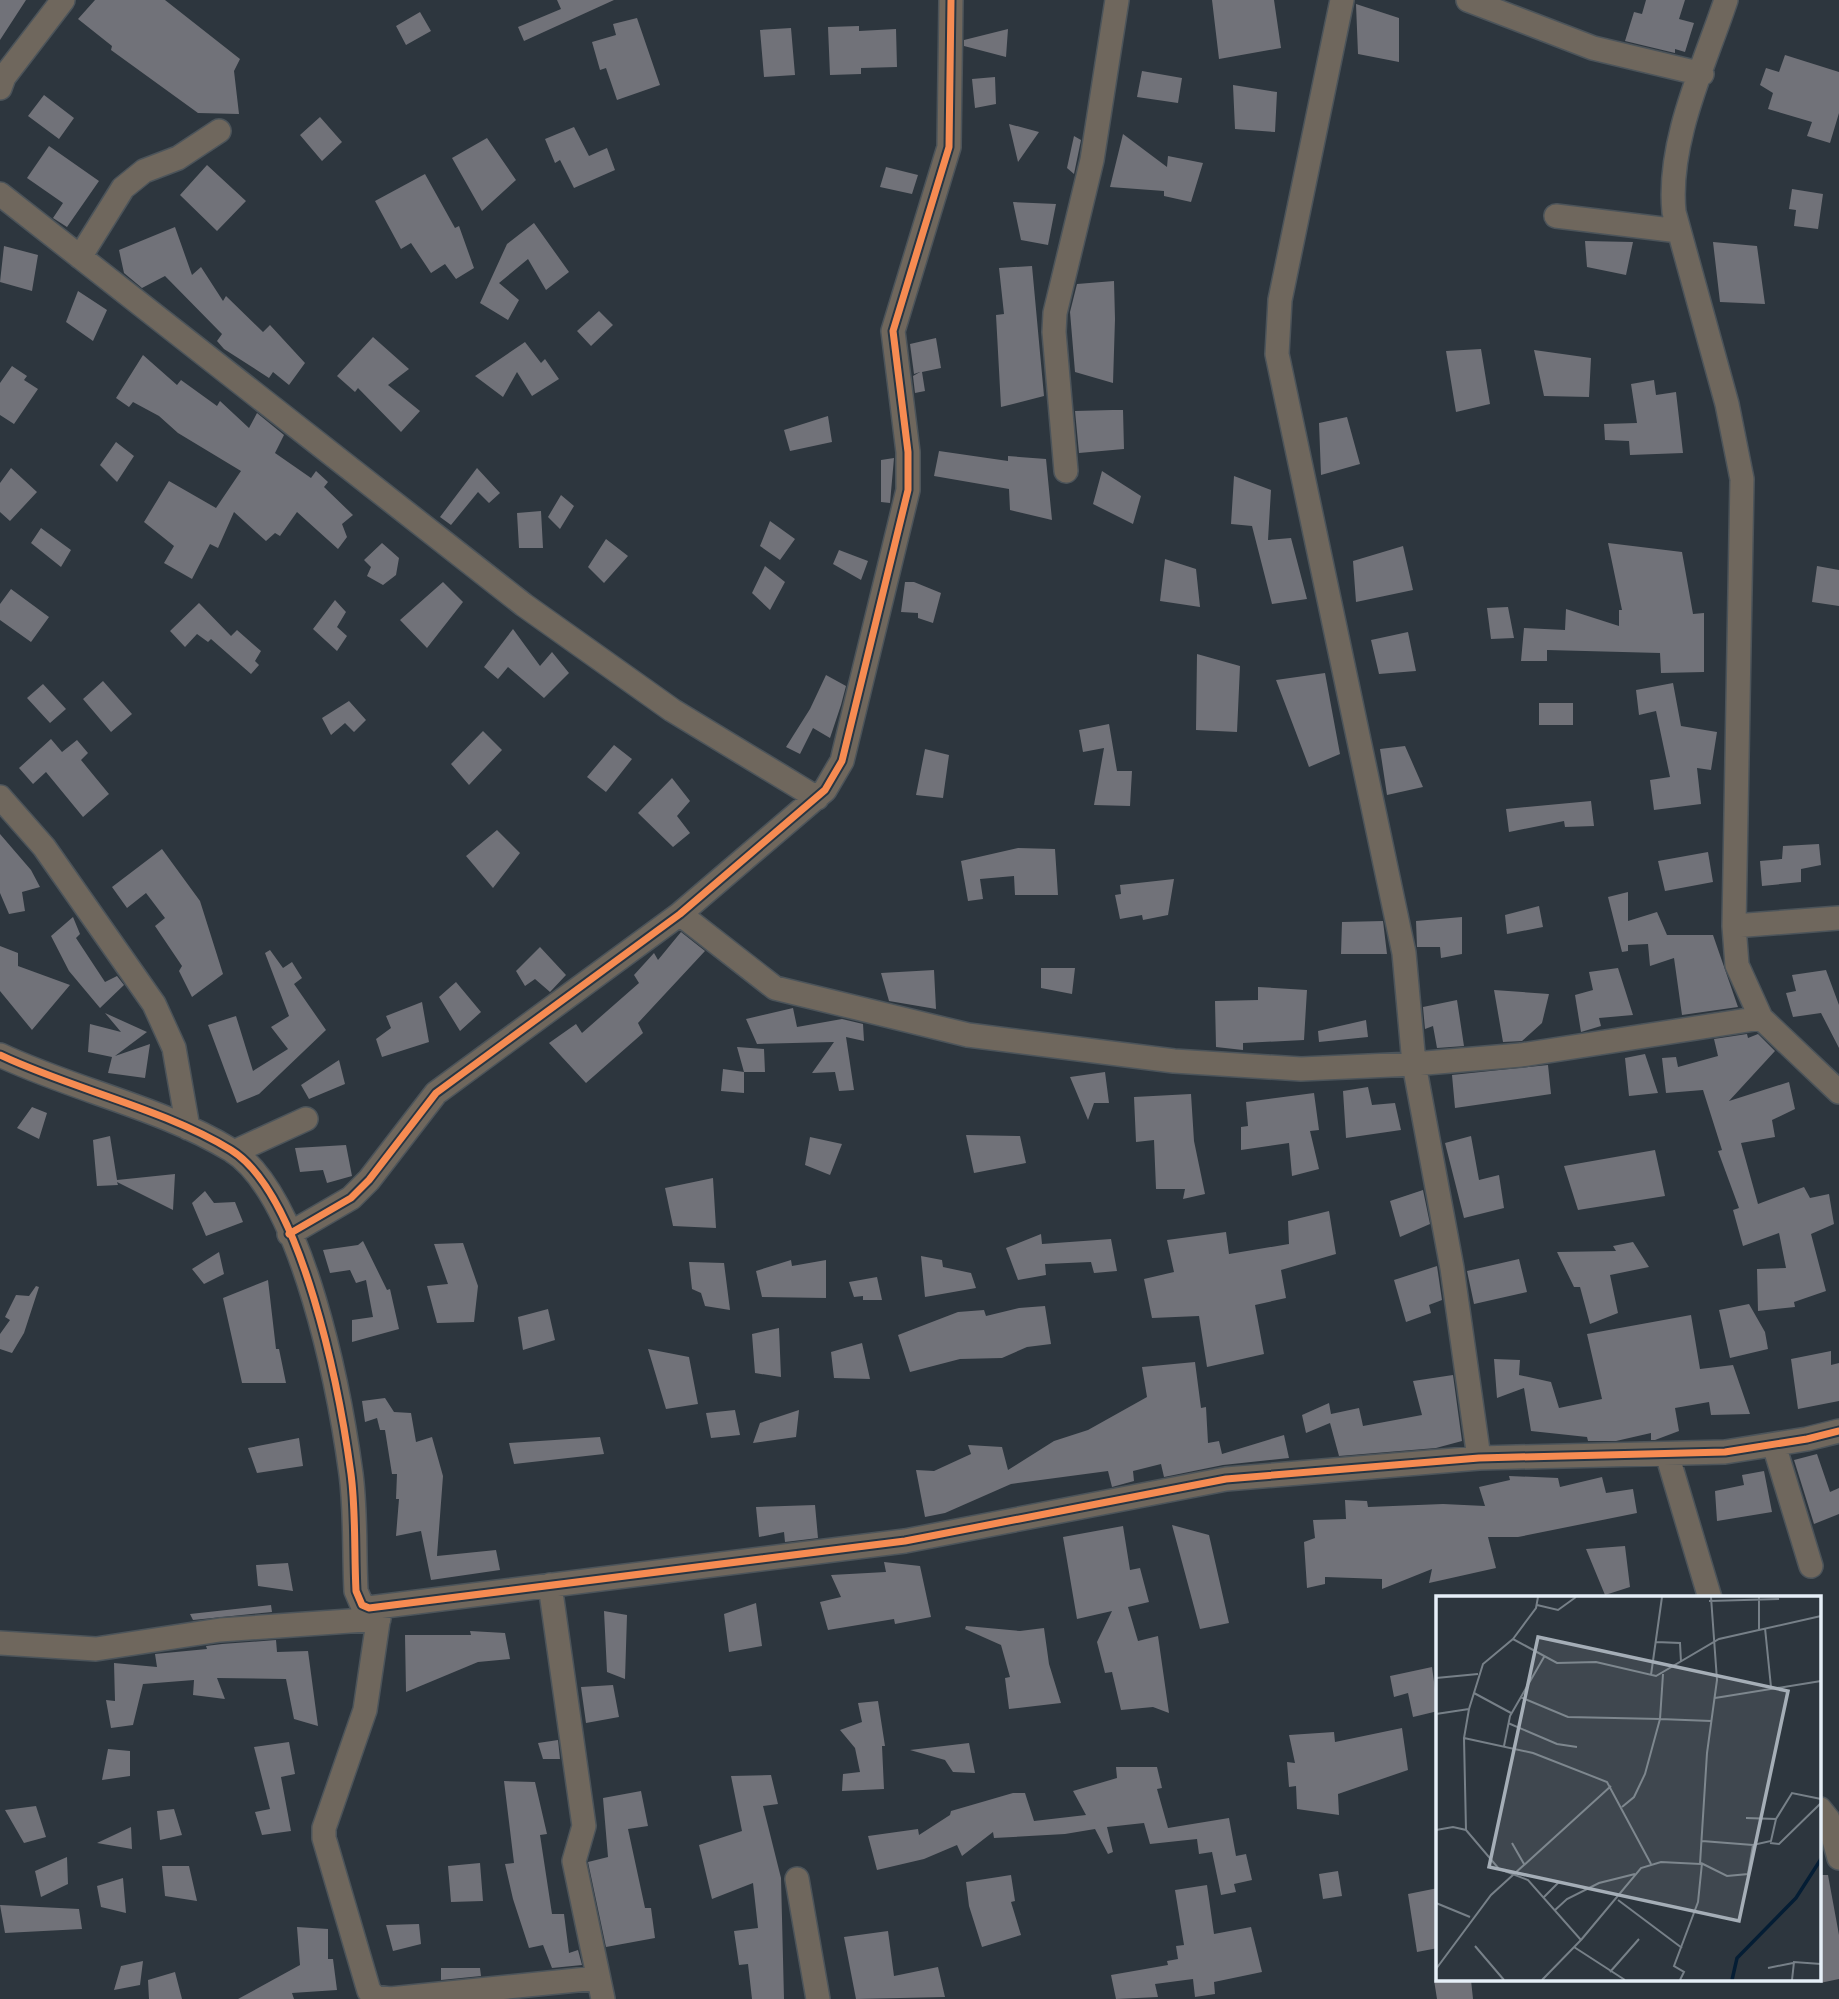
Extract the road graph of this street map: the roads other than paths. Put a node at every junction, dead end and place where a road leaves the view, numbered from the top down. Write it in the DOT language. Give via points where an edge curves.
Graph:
graph roads {
  1 [pos="63,0"];
  2 [pos="951,0"];
  3 [pos="1117,0"];
  4 [pos="1342,0"];
  5 [pos="1468,0"];
  6 [pos="1726,0"];
  7 [pos="1702,75"];
  8 [pos="0,88"];
  9 [pos="219,131"];
  10 [pos="0,194"];
  11 [pos="1556,216"];
  12 [pos="1679,231"];
  13 [pos="80,257"];
  14 [pos="1066,471"];
  15 [pos="0,797"];
  16 [pos="817,798"];
  17 [pos="680,914"];
  18 [pos="1839,918"];
  19 [pos="1734,926"];
  20 [pos="1761,1018"];
  21 [pos="0,1055"];
  22 [pos="1413,1064"];
  23 [pos="1839,1092"];
  24 [pos="306,1119"];
  25 [pos="188,1128"];
  26 [pos="234,1152"];
  27 [pos="289,1234"];
  28 [pos="1839,1431"];
  29 [pos="1774,1445"];
  30 [pos="1667,1454"];
  31 [pos="1479,1458"];
  32 [pos="1811,1566"];
  33 [pos="550,1585"];
  34 [pos="1709,1596"];
  35 [pos="379,1614"];
  36 [pos="0,1643"];
  37 [pos="1822,1812"];
  38 [pos="1839,1858"];
  39 [pos="797,1879"];
  40 [pos="600,1988"];
  41 [pos="818,1999"];
  1 -- 8 [label="street"];
  2 -- 16 [label="street" via="949,147 893,331 908,452 908,491 842,761"];
  3 -- 14 [label="street" via="1092,160 1055,313"];
  4 -- 22 [label="street" via="1280,300 1277,354 1404,953"];
  5 -- 7 [label="street" via="1593,48"];
  6 -- 7 [label="street"];
  7 -- 12 [label="street" via="1673,167"];
  9 -- 13 [label="street" via="178,158 144,171 123,188"];
  10 -- 13 [label="street"];
  11 -- 12 [label="street"];
  12 -- 19 [label="street" via="1727,404 1742,480"];
  13 -- 16 [label="street" via="524,606 672,710"];
  15 -- 25 [label="street" via="44,846 154,1004 174,1048"];
  16 -- 17 [label="street"];
  17 -- 22 [label="street" via="775,988 968,1035 1187,1062 1301,1069"];
  17 -- 27 [label="street" via="436,1093 351,1198"];
  18 -- 19 [label="street"];
  19 -- 20 [label="street" via="1737,965"];
  20 -- 22 [label="street" via="1521,1055"];
  20 -- 23 [label="street"];
  21 -- 25 [label="street"];
  22 -- 31 [label="street" via="1452,1268"];
  24 -- 26 [label="street"];
  25 -- 26 [label="street"];
  26 -- 27 [label="street" via="259,1178"];
  27 -- 35 [label="street" via="309,1282 328,1351 351,1474 356,1591 362,1605"];
  28 -- 29 [label="street"];
  29 -- 30 [label="street"];
  29 -- 32 [label="street"];
  30 -- 31 [label="street"];
  30 -- 34 [label="street"];
  31 -- 33 [label="street" via="1226,1479 905,1541"];
  33 -- 35 [label="street"];
  33 -- 40 [label="street" via="584,1826 575,1861"];
  35 -- 36 [label="street" via="96,1648"];
  35 -- 40 [label="street" via="365,1710 324,1828 369,1992 390,1999"];
  37 -- 38 [label="street"];
  39 -- 41 [label="street"];
}
